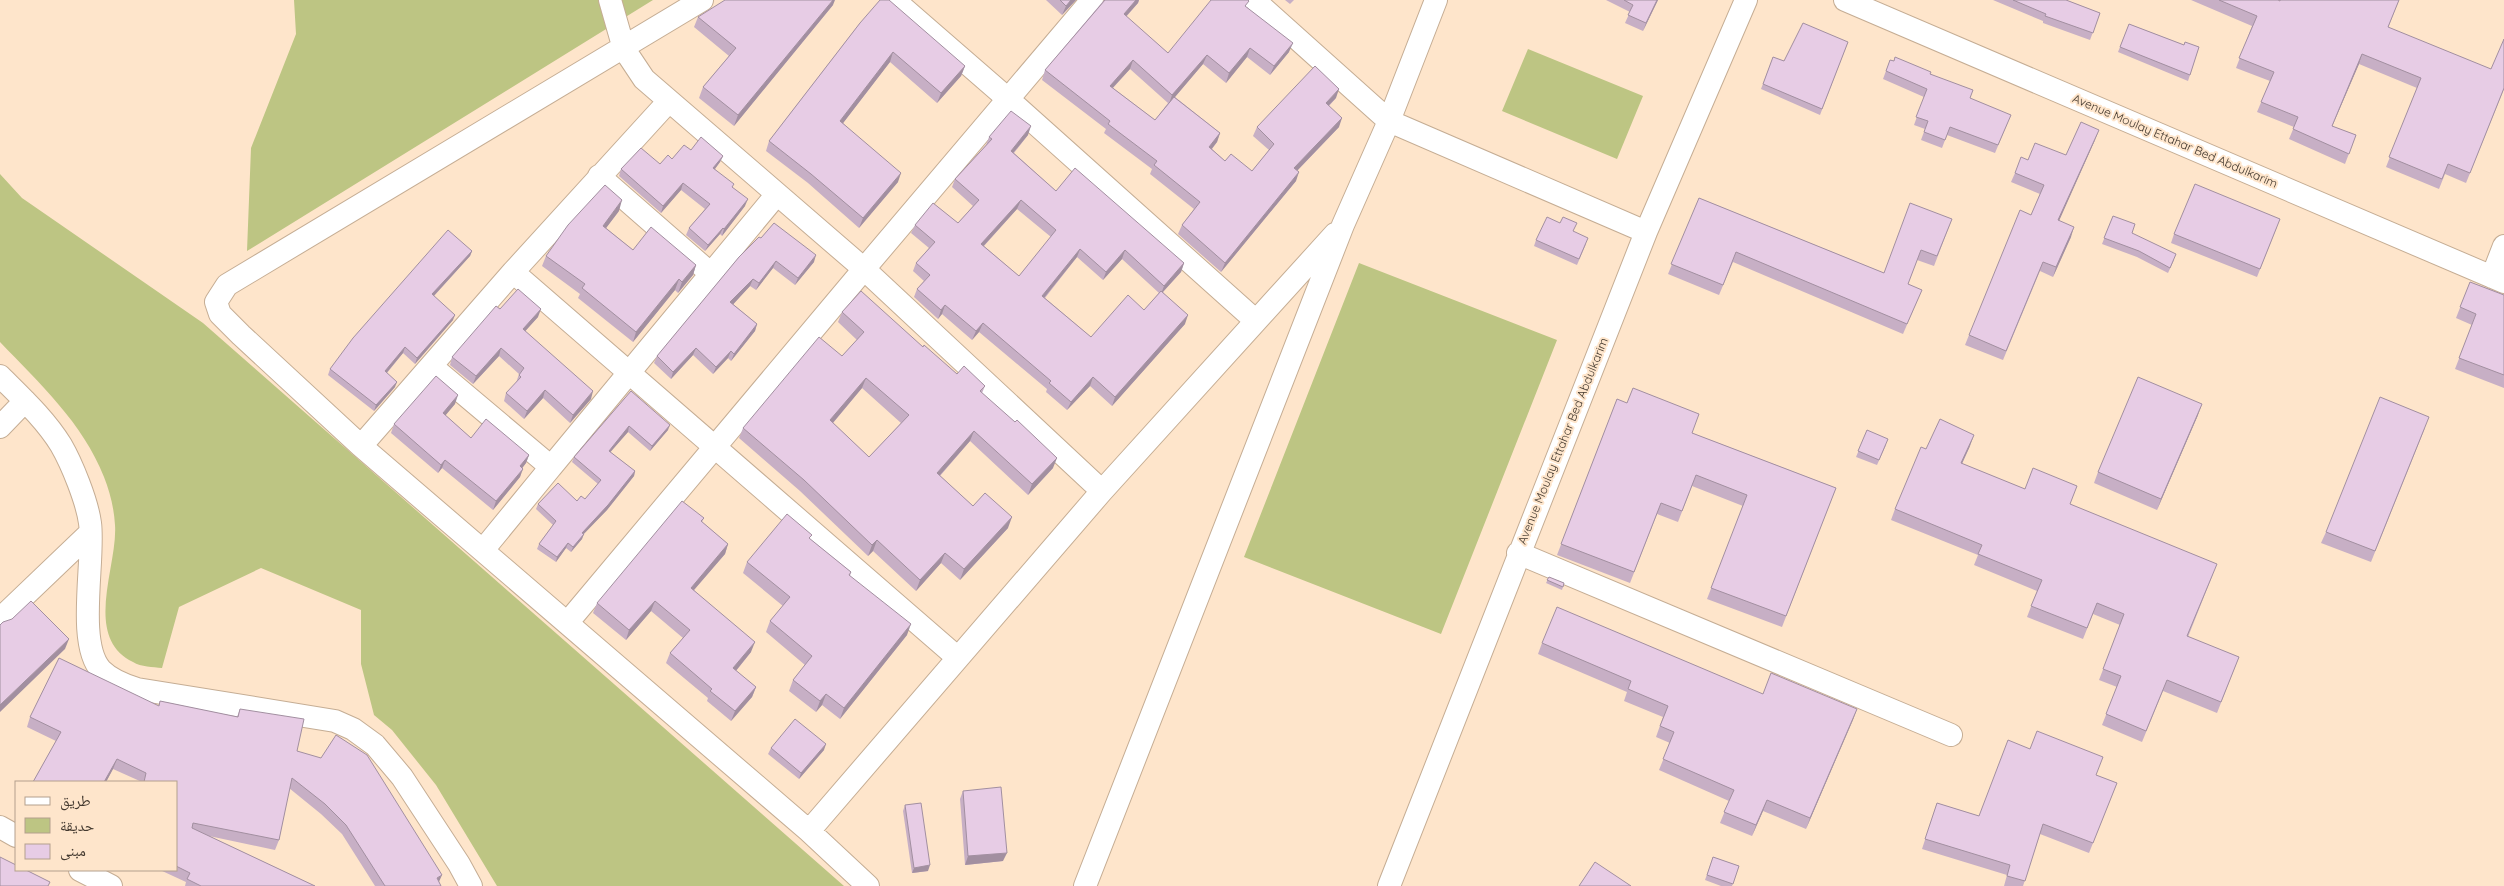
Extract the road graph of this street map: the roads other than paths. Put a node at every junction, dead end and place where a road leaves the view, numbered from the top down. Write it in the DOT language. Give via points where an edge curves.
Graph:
graph roads {
  1 [pos="610,0"];
  2 [pos="702,0"];
  3 [pos="894,0"];
  4 [pos="1092,0"];
  5 [pos="1254,0"];
  6 [pos="1436,0"];
  7 [pos="1746,0"];
  8 [pos="1845,0"];
  9 [pos="624,49"];
  10 [pos="1008,99"];
  11 [pos="668,102"];
  12 [pos="1389,121"];
  13 [pos="599,176"];
  14 [pos="777,194"];
  15 [pos="1343,225"];
  16 [pos="1646,232"];
  17 [pos="2504,246"];
  18 [pos="864,269"];
  19 [pos="513,272"];
  20 [pos="710,273"];
  21 [pos="2498,280"];
  22 [pos="1256,321"];
  23 [pos="431,366"];
  24 [pos="628,372"];
  25 [pos="0,376"];
  26 [pos="25,401"];
  27 [pos="0,427"];
  28 [pos="361,446"];
  29 [pos="716,447"];
  30 [pos="551,467"];
  31 [pos="1102,491"];
  32 [pos="89,534"];
  33 [pos="483,550"];
  34 [pos="1518,553"];
  35 [pos="0,619"];
  36 [pos="568,622"];
  37 [pos="958,658"];
  38 [pos="1951,735"];
  39 [pos="0,827"];
  40 [pos="809,831"];
  41 [pos="15,835"];
  42 [pos="82,871"];
  43 [pos="110,886"];
  44 [pos="471,886"];
  45 [pos="868,886"];
  46 [pos="1086,886"];
  47 [pos="1389,886"];
  1 -- 9 [label="street"];
  2 -- 9 [label="street"];
  3 -- 10 [label="street"];
  4 -- 10 [label="street"];
  5 -- 12 [label="street"];
  6 -- 12 [label="street"];
  7 -- 16 [label="street, Avenue Moulay Ettahar Bed Abdulkarim"];
  8 -- 21 [label="street, Avenue Moulay Ettahar Bed Abdulkarim"];
  9 -- 11 [label="street" via="644,79"];
  9 -- 28 [label="street" via="227,285 216,302 220,314"];
  10 -- 18 [label="street"];
  10 -- 22 [label="street"];
  11 -- 13 [label="street"];
  11 -- 14 [label="street"];
  12 -- 15 [label="street"];
  12 -- 16 [label="street"];
  13 -- 19 [label="street"];
  13 -- 20 [label="street"];
  14 -- 18 [label="street"];
  14 -- 20 [label="street"];
  15 -- 22 [label="street"];
  15 -- 46 [label="street"];
  16 -- 34 [label="street, Avenue Moulay Ettahar Bed Abdulkarim"];
  17 -- 21 [label="street"];
  18 -- 29 [label="street"];
  18 -- 31 [label="street"];
  19 -- 23 [label="street"];
  19 -- 24 [label="street"];
  20 -- 24 [label="street"];
  22 -- 31 [label="street"];
  23 -- 28 [label="street"];
  23 -- 30 [label="street"];
  24 -- 29 [label="street"];
  24 -- 30 [label="street"];
  25 -- 26 [label="street"];
  26 -- 27 [label="street"];
  26 -- 32 [label="street" via="60,445 81,493 90,524"];
  28 -- 33 [label="street"];
  29 -- 36 [label="street"];
  29 -- 37 [label="street"];
  30 -- 33 [label="street"];
  31 -- 37 [label="street"];
  32 -- 35 [label="street"];
  32 -- 44 [label="street" via="88,635 99,668 109,677 137,689 335,721 353,728 375,744 402,776"];
  33 -- 36 [label="street"];
  34 -- 38 [label="street"];
  34 -- 47 [label="street, Avenue Moulay Ettahar Bed Abdulkarim"];
  36 -- 40 [label="street"];
  37 -- 40 [label="street"];
  39 -- 41 [label="street"];
  40 -- 45 [label="street"];
  42 -- 43 [label="street"];
}
